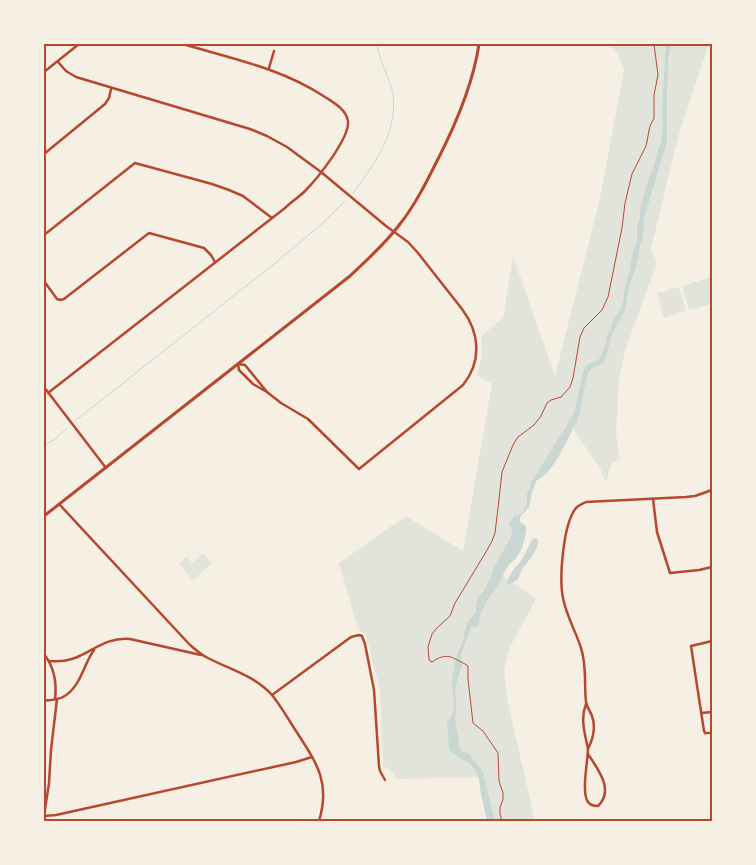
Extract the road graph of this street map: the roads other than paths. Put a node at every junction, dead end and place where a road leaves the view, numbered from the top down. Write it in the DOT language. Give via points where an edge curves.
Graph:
graph roads {
  1 [pos="79,44"];
  2 [pos="183,44"];
  3 [pos="479,44"];
  4 [pos="274,51"];
  5 [pos="58,62"];
  6 [pos="268,69"];
  7 [pos="44,72"];
  8 [pos="112,88"];
  9 [pos="44,154"];
  10 [pos="321,172"];
  11 [pos="272,218"];
  12 [pos="394,232"];
  13 [pos="44,235"];
  14 [pos="215,262"];
  15 [pos="44,281"];
  16 [pos="238,364"];
  17 [pos="44,387"];
  18 [pos="267,392"];
  19 [pos="48,393"];
  20 [pos="106,468"];
  21 [pos="712,490"];
  22 [pos="654,499"];
  23 [pos="59,504"];
  24 [pos="44,516"];
  25 [pos="712,567"];
  26 [pos="712,641"];
  27 [pos="95,648"];
  28 [pos="44,654"];
  29 [pos="205,656"];
  30 [pos="50,661"];
  31 [pos="272,695"];
  32 [pos="56,699"];
  33 [pos="44,701"];
  34 [pos="586,704"];
  35 [pos="712,712"];
  36 [pos="702,713"];
  37 [pos="712,733"];
  38 [pos="588,749"];
  39 [pos="588,754"];
  40 [pos="312,757"];
  41 [pos="385,780"];
  42 [pos="44,816"];
  43 [pos="319,821"];
  1 -- 5 [label="street"];
  2 -- 6 [label="street"];
  3 -- 12 [label="main road" via="471,80 445,146 419,196"];
  4 -- 6 [label="street"];
  5 -- 7 [label="street"];
  5 -- 8 [label="street" via="72,76"];
  6 -- 10 [label="street" via="318,92 337,104 347,116 348,127 344,136"];
  8 -- 9 [label="street" via="105,104"];
  8 -- 10 [label="street" via="260,133 288,147"];
  10 -- 11 [label="street" via="305,191"];
  10 -- 12 [label="street"];
  11 -- 13 [label="street" via="228,190 135,162"];
  11 -- 14 [label="street"];
  12 -- 16 [label="main road" via="350,276"];
  12 -- 18 [label="street" via="413,247 468,317 474,330 475,362 463,385 359,468 308,418"];
  14 -- 15 [label="street" via="204,248 149,233 64,299 57,299"];
  14 -- 19 [label="street"];
  16 -- 18 [label="street" via="245,365"];
  16 -- 18 [label="street" via="239,371 252,384"];
  16 -- 20 [label="main road"];
  17 -- 19 [label="street"];
  19 -- 20 [label="street"];
  20 -- 23 [label="main road"];
  21 -- 22 [label="street" via="695,496"];
  22 -- 25 [label="street" via="655,524 670,573"];
  22 -- 34 [label="street" via="590,502 576,508 571,517 564,545 563,600 584,660"];
  23 -- 24 [label="main road"];
  23 -- 29 [label="street" via="184,639"];
  26 -- 36 [label="street" via="691,646"];
  27 -- 29 [label="street" via="110,640 125,639"];
  27 -- 30 [label="street" via="68,661"];
  27 -- 32 [label="street" via="78,682 62,698"];
  28 -- 30 [label="street"];
  29 -- 31 [label="street" via="253,679"];
  30 -- 32 [label="street"];
  31 -- 40 [label="street"];
  31 -- 41 [label="street" via="351,637 362,636 374,690 379,766"];
  32 -- 33 [label="street"];
  32 -- 42 [label="street"];
  34 -- 38 [label="street" via="582,719"];
  34 -- 38 [label="street" via="594,723"];
  35 -- 36 [label="street"];
  36 -- 37 [label="street" via="705,733"];
  38 -- 39 [label="street"];
  39 -- 39 [label="street" via="585,793 588,803 598,806 604,797 603,779"];
  40 -- 42 [label="street"];
  40 -- 43 [label="street" via="324,789"];
}
